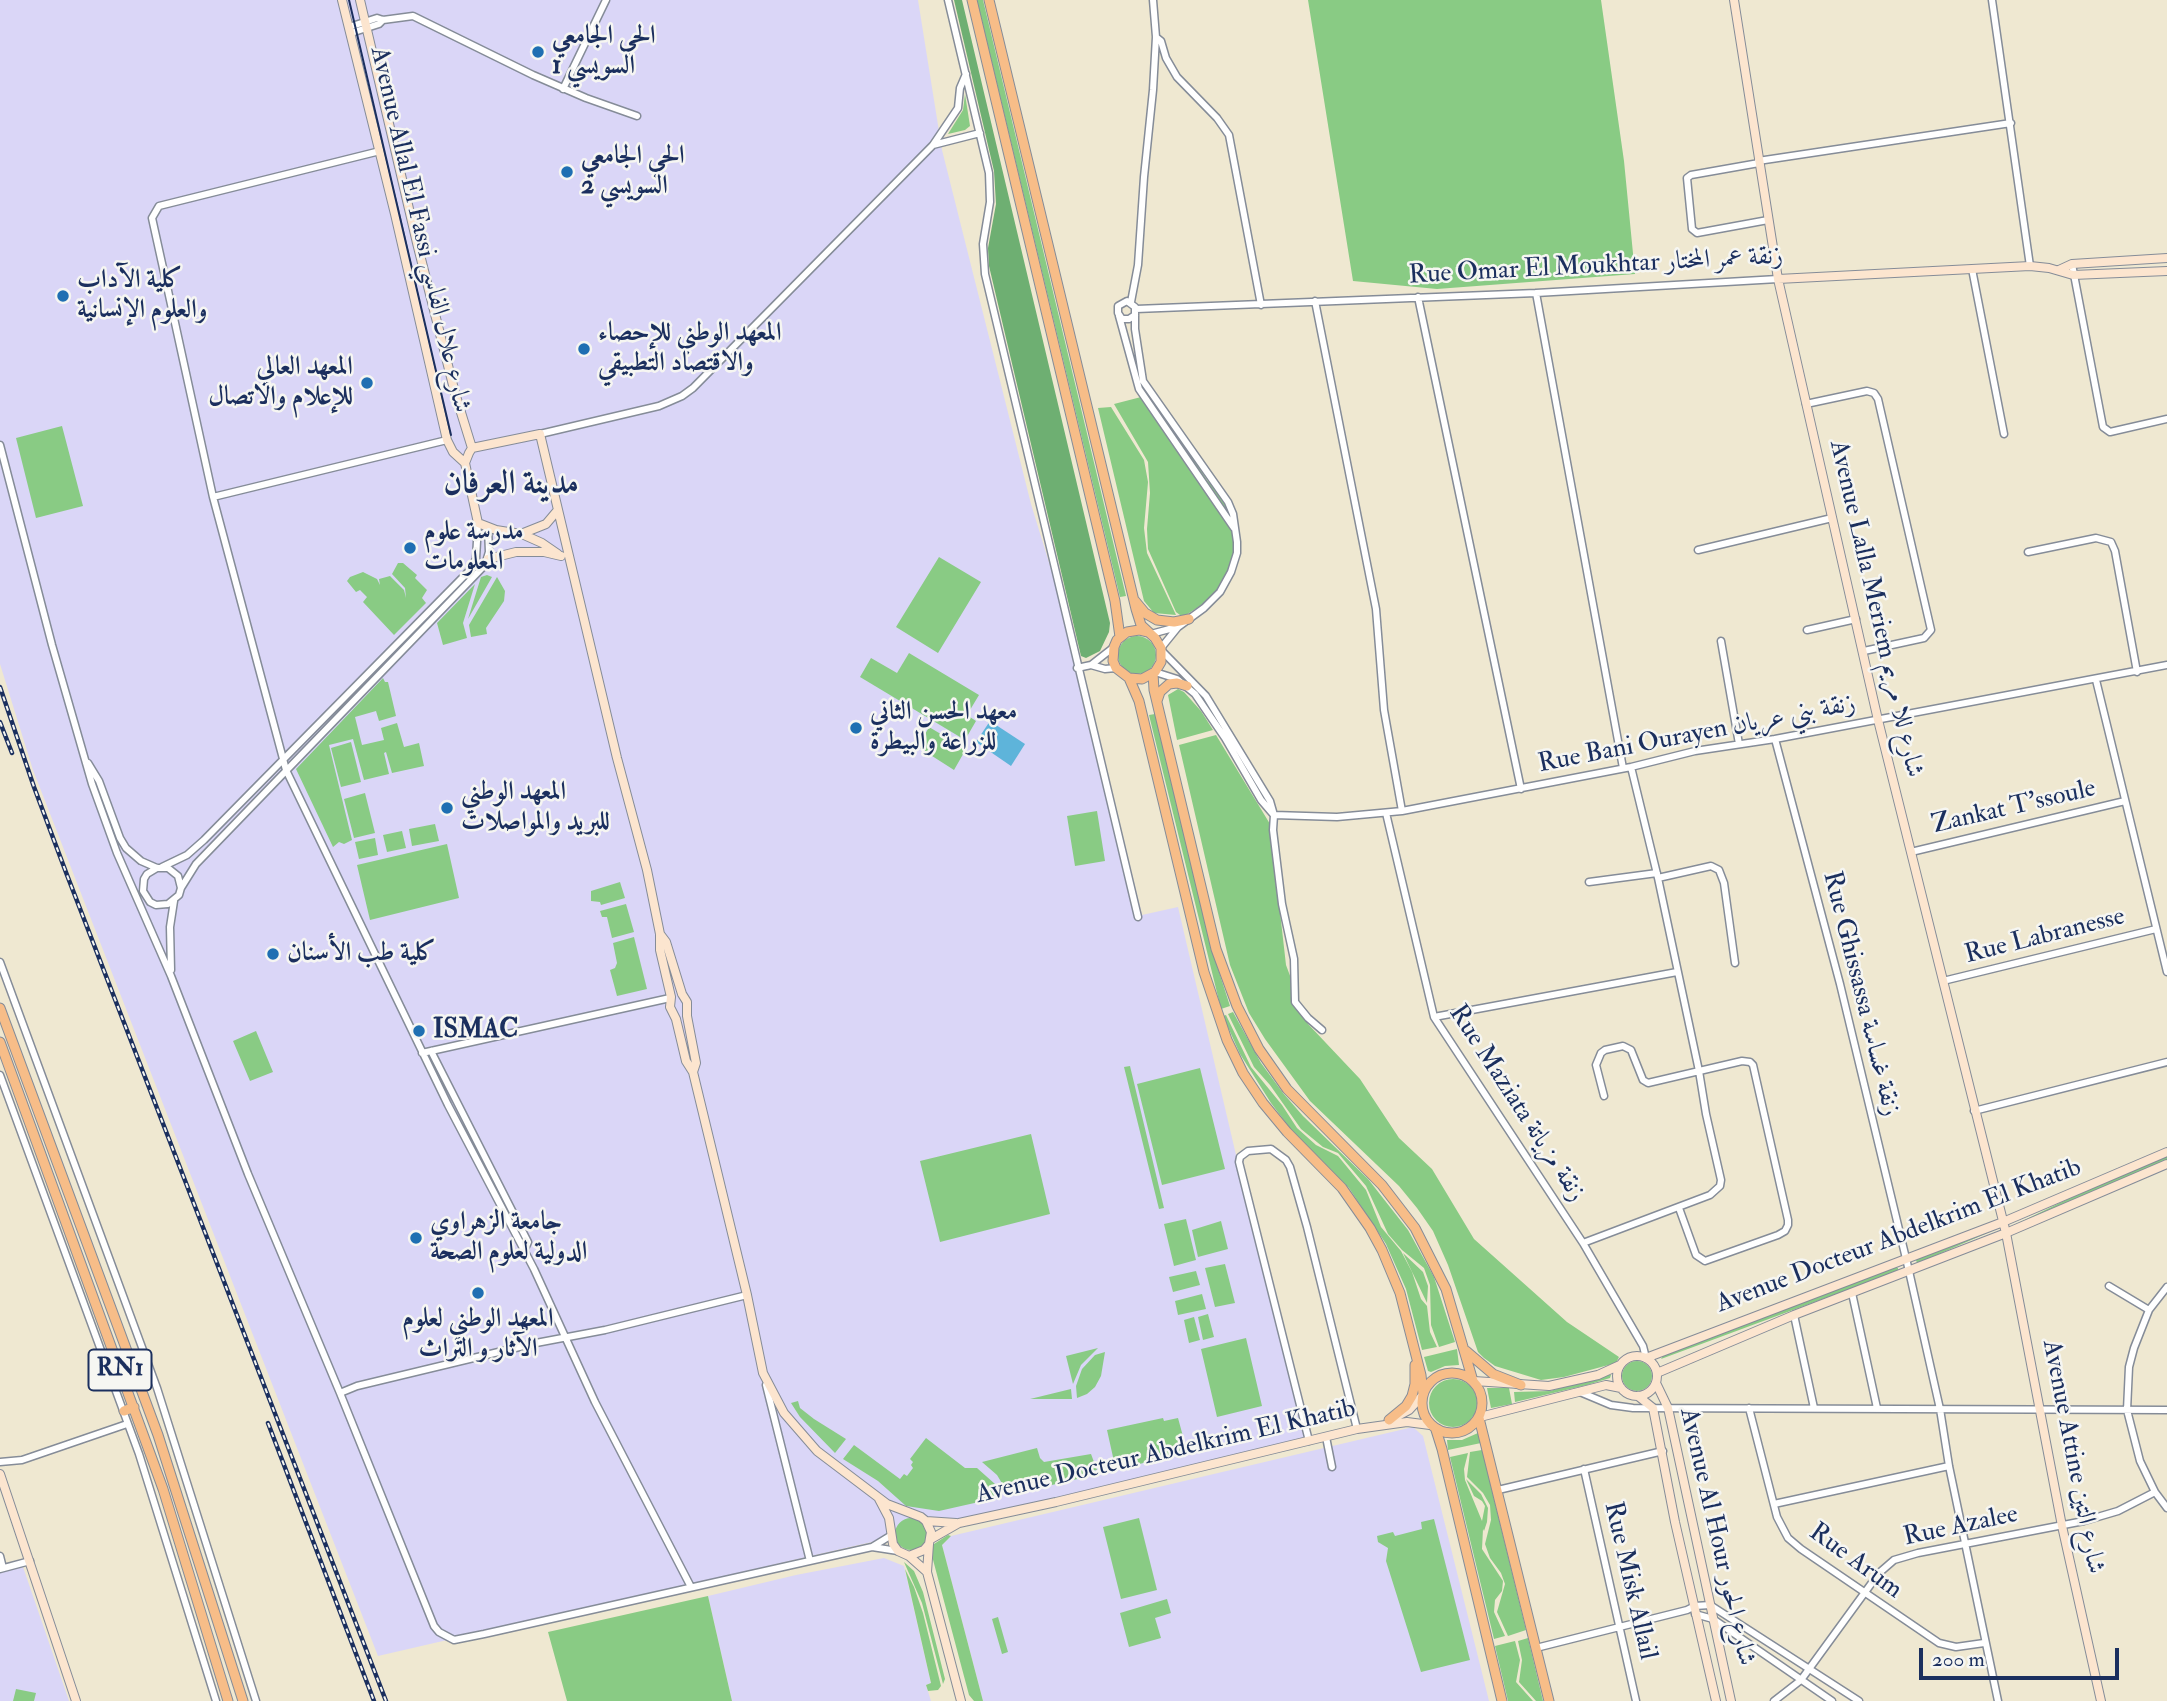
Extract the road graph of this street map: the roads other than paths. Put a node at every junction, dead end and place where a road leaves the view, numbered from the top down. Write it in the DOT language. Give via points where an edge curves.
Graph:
graph roads {
  1 [pos="342,0"];
  2 [pos="360,0"];
  3 [pos="606,0"];
  4 [pos="948,0"];
  5 [pos="972,0"];
  6 [pos="989,0"];
  7 [pos="1153,0"];
  8 [pos="1734,0"];
  9 [pos="1992,0"];
  10 [pos="366,25"];
  11 [pos="350,30"];
  12 [pos="1156,37"];
  13 [pos="966,74"];
  14 [pos="564,89"];
  15 [pos="637,116"];
  16 [pos="2011,122"];
  17 [pos="980,133"];
  18 [pos="933,145"];
  19 [pos="380,151"];
  20 [pos="1759,162"];
  21 [pos="1768,220"];
  22 [pos="2167,258"];
  23 [pos="2072,264"];
  24 [pos="2030,266"];
  25 [pos="1972,269"];
  26 [pos="2059,270"];
  27 [pos="2167,271"];
  28 [pos="2073,275"];
  29 [pos="1778,279"];
  30 [pos="1536,293"];
  31 [pos="1418,297"];
  32 [pos="1315,301"];
  33 [pos="1261,305"];
  34 [pos="1134,309"];
  35 [pos="1119,316"];
  36 [pos="1806,404"];
  37 [pos="2167,419"];
  38 [pos="540,434"];
  39 [pos="2004,434"];
  40 [pos="469,439"];
  41 [pos="449,444"];
  42 [pos="0,445"];
  43 [pos="472,448"];
  44 [pos="465,463"];
  45 [pos="213,497"];
  46 [pos="557,510"];
  47 [pos="1832,518"];
  48 [pos="478,523"];
  49 [pos="488,528"];
  50 [pos="1235,529"];
  51 [pos="521,534"];
  52 [pos="1698,550"];
  53 [pos="2028,552"];
  54 [pos="561,556"];
  55 [pos="476,559"];
  56 [pos="487,562"];
  57 [pos="572,569"];
  58 [pos="1133,597"];
  59 [pos="1856,619"];
  60 [pos="1189,620"];
  61 [pos="1178,627"];
  62 [pos="1807,630"];
  63 [pos="1149,633"];
  64 [pos="1120,637"];
  65 [pos="1721,641"];
  66 [pos="1114,647"];
  67 [pos="1161,650"];
  68 [pos="1864,651"];
  69 [pos="1091,665"];
  70 [pos="2167,665"];
  71 [pos="1077,668"];
  72 [pos="1116,668"];
  73 [pos="372,669"];
  74 [pos="1154,672"];
  75 [pos="2137,672"];
  76 [pos="379,675"];
  77 [pos="1129,678"];
  78 [pos="2096,680"];
  79 [pos="1187,686"];
  80 [pos="1157,701"];
  81 [pos="329,713"];
  82 [pos="335,720"];
  83 [pos="1878,720"];
  84 [pos="1775,739"];
  85 [pos="1739,744"];
  86 [pos="282,759"];
  87 [pos="87,761"];
  88 [pos="1627,768"];
  89 [pos="286,770"];
  90 [pos="1521,789"];
  91 [pos="2125,801"];
  92 [pos="1402,811"];
  93 [pos="1386,813"];
  94 [pos="1274,815"];
  95 [pos="1911,852"];
  96 [pos="160,867"];
  97 [pos="1658,876"];
  98 [pos="1589,883"];
  99 [pos="181,888"];
  100 [pos="146,897"];
  101 [pos="137,900"];
  102 [pos="174,901"];
  103 [pos="1138,916"];
  104 [pos="2156,929"];
  105 [pos="660,934"];
  106 [pos="0,962"];
  107 [pos="1735,963"];
  108 [pos="1677,972"];
  109 [pos="2167,972"];
  110 [pos="171,976"];
  111 [pos="1942,981"];
  112 [pos="682,994"];
  113 [pos="670,998"];
  114 [pos="0,1008"];
  115 [pos="687,1016"];
  116 [pos="1434,1017"];
  117 [pos="676,1019"];
  118 [pos="1322,1030"];
  119 [pos="0,1042"];
  120 [pos="431,1051"];
  121 [pos="422,1053"];
  122 [pos="2167,1062"];
  123 [pos="1699,1071"];
  124 [pos="693,1072"];
  125 [pos="0,1075"];
  126 [pos="18,1091"];
  127 [pos="7,1095"];
  128 [pos="1604,1096"];
  129 [pos="1974,1111"];
  130 [pos="2167,1152"];
  131 [pos="2167,1164"];
  132 [pos="1679,1208"];
  133 [pos="2003,1222"];
  134 [pos="2006,1233"];
  135 [pos="1583,1244"];
  136 [pos="524,1251"];
  137 [pos="1906,1259"];
  138 [pos="1909,1271"];
  139 [pos="2109,1286"];
  140 [pos="2167,1287"];
  141 [pos="1852,1293"];
  142 [pos="747,1294"];
  143 [pos="2149,1310"];
  144 [pos="1794,1315"];
  145 [pos="566,1338"];
  146 [pos="1464,1350"];
  147 [pos="108,1353"];
  148 [pos="1417,1357"];
  149 [pos="1646,1358"];
  150 [pos="1620,1365"];
  151 [pos="763,1373"];
  152 [pos="1657,1378"];
  153 [pos="1474,1381"];
  154 [pos="1521,1385"];
  155 [pos="1621,1388"];
  156 [pos="1578,1392"];
  157 [pos="340,1393"];
  158 [pos="1422,1395"];
  159 [pos="1638,1396"];
  160 [pos="134,1407"];
  161 [pos="1653,1408"];
  162 [pos="1668,1408"];
  163 [pos="1749,1408"];
  164 [pos="1814,1408"];
  165 [pos="1877,1408"];
  166 [pos="2041,1408"];
  167 [pos="1940,1409"];
  168 [pos="2127,1410"];
  169 [pos="2167,1410"];
  170 [pos="124,1411"];
  171 [pos="1480,1417"];
  172 [pos="1386,1422"];
  173 [pos="127,1424"];
  174 [pos="1433,1428"];
  175 [pos="1357,1429"];
  176 [pos="1325,1437"];
  177 [pos="1309,1441"];
  178 [pos="1662,1451"];
  179 [pos="144,1453"];
  180 [pos="0,1462"];
  181 [pos="1949,1466"];
  182 [pos="1332,1467"];
  183 [pos="1584,1469"];
  184 [pos="156,1472"];
  185 [pos="0,1474"];
  186 [pos="146,1476"];
  187 [pos="1497,1490"];
  188 [pos="2154,1492"];
  189 [pos="878,1497"];
  190 [pos="1774,1504"];
  191 [pos="2167,1508"];
  192 [pos="909,1514"];
  193 [pos="926,1521"];
  194 [pos="960,1523"];
  195 [pos="2062,1526"];
  196 [pos="890,1533"];
  197 [pos="930,1541"];
  198 [pos="1964,1544"];
  199 [pos="872,1547"];
  200 [pos="898,1551"];
  201 [pos="0,1556"];
  202 [pos="909,1556"];
  203 [pos="30,1561"];
  204 [pos="810,1561"];
  205 [pos="2,1568"];
  206 [pos="927,1572"];
  207 [pos="691,1587"];
  208 [pos="1865,1594"];
  209 [pos="1710,1605"];
  210 [pos="1692,1610"];
  211 [pos="1713,1619"];
  212 [pos="1621,1627"];
  213 [pos="1984,1643"];
  214 [pos="1536,1648"];
  215 [pos="1809,1670"];
  216 [pos="1801,1680"];
  217 [pos="76,1701"];
  218 [pos="216,1701"];
  219 [pos="228,1701"];
  220 [pos="243,1701"];
  221 [pos="256,1701"];
  222 [pos="961,1701"];
  223 [pos="1502,1701"];
  224 [pos="1549,1701"];
  225 [pos="1636,1701"];
  226 [pos="1716,1701"];
  227 [pos="1731,1701"];
  228 [pos="1774,1701"];
  229 [pos="1832,1701"];
  230 [pos="1859,1701"];
  231 [pos="1998,1701"];
  232 [pos="2101,1701"];
  1 -- 11 [label="street, Avenue Allal El Fassi شارع علال الفاسي"];
  2 -- 10 [label="street, Avenue Allal El Fassi شارع علال الفاسي"];
  3 -- 14 [label="street"];
  4 -- 13 [label="street"];
  5 -- 64 [label="main road" via="1120,621"];
  6 -- 58 [label="main road"];
  7 -- 12 [label="street"];
  8 -- 20 [label="street, Avenue Lalla Meriem شارع للا مريم"];
  9 -- 16 [label="street"];
  10 -- 11 [label="street"];
  10 -- 14 [label="street" via="413,16"];
  10 -- 40 [label="street, Avenue Allal El Fassi شارع علال الفاسي"];
  11 -- 19 [label="street, Avenue Allal El Fassi شارع علال الفاسي"];
  12 -- 33 [label="street" via="1177,77 1228,135"];
  12 -- 34 [label="street"];
  13 -- 17 [label="street"];
  13 -- 18 [label="street" via="958,108"];
  14 -- 15 [label="street"];
  16 -- 20 [label="street"];
  16 -- 24 [label="street"];
  17 -- 18 [label="street"];
  17 -- 71 [label="street" via="990,192 983,244 985,274"];
  18 -- 38 [label="street" via="682,396 659,406"];
  19 -- 41 [label="street, Avenue Allal El Fassi شارع علال الفاسي"];
  19 -- 45 [label="street" via="161,205 153,214"];
  20 -- 21 [label="street, Avenue Lalla Meriem شارع للا مريم"];
  20 -- 21 [label="street" via="1687,178 1692,229 1697,233"];
  21 -- 29 [label="street, Avenue Lalla Meriem شارع للا مريم"];
  22 -- 23 [label="street"];
  23 -- 26 [label="street"];
  23 -- 28 [label="street"];
  24 -- 25 [label="street, Rue Omar El Moukhtar زنقة عمر المختار"];
  24 -- 26 [label="street, Rue Omar El Moukhtar زنقة عمر المختار"];
  25 -- 29 [label="street, Rue Omar El Moukhtar زنقة عمر المختار"];
  25 -- 39 [label="street"];
  26 -- 28 [label="street, Rue Omar El Moukhtar زنقة عمر المختار"];
  27 -- 28 [label="street"];
  28 -- 37 [label="street" via="2103,427 2110,432"];
  29 -- 30 [label="street, Rue Omar El Moukhtar زنقة عمر المختار"];
  29 -- 36 [label="street, Avenue Lalla Meriem شارع للا مريم"];
  30 -- 31 [label="street, Rue Omar El Moukhtar زنقة عمر المختار"];
  30 -- 88 [label="street"];
  31 -- 32 [label="street, Rue Omar El Moukhtar زنقة عمر المختار"];
  31 -- 90 [label="street"];
  32 -- 33 [label="street, Rue Omar El Moukhtar زنقة عمر المختار"];
  32 -- 92 [label="street" via="1376,609 1384,710"];
  33 -- 34 [label="street, Rue Omar El Moukhtar زنقة عمر المختار"];
  34 -- 35 [label="street" via="1128,320"];
  34 -- 35 [label="street" via="1126,301 1119,305"];
  34 -- 50 [label="street" via="1145,386 1228,502"];
  35 -- 50 [label="street" via="1139,389"];
  36 -- 47 [label="street, Avenue Lalla Meriem شارع للا مريم"];
  36 -- 68 [label="street" via="1867,391 1878,399 1931,630 1924,638"];
  38 -- 43 [label="street"];
  38 -- 46 [label="street"];
  40 -- 41 [label="street" via="462,447"];
  40 -- 43 [label="street, Avenue Allal El Fassi شارع علال الفاسي"];
  41 -- 44 [label="street, Avenue Allal El Fassi شارع علال الفاسي"];
  41 -- 45 [label="street"];
  42 -- 87 [label="street" via="51,645"];
  43 -- 44 [label="street"];
  44 -- 48 [label="street"];
  45 -- 86 [label="street"];
  46 -- 51 [label="street" via="538,529"];
  46 -- 57 [label="street"];
  47 -- 52 [label="street"];
  47 -- 59 [label="street, Avenue Lalla Meriem شارع للا مريم"];
  48 -- 49 [label="street"];
  48 -- 55 [label="street"];
  49 -- 51 [label="street"];
  49 -- 56 [label="street"];
  50 -- 60 [label="street" via="1237,553 1226,582"];
  51 -- 54 [label="street"];
  53 -- 75 [label="street" via="2096,538 2111,542"];
  54 -- 56 [label="street" via="516,552"];
  54 -- 57 [label="street"];
  55 -- 56 [label="street"];
  55 -- 73 [label="street"];
  56 -- 76 [label="street"];
  57 -- 105 [label="street"];
  58 -- 60 [label="main road" via="1157,620"];
  58 -- 63 [label="main road" via="1138,617"];
  59 -- 62 [label="street"];
  59 -- 68 [label="street, Avenue Lalla Meriem شارع للا مريم"];
  60 -- 61 [label="street"];
  61 -- 63 [label="street"];
  61 -- 67 [label="street"];
  63 -- 64 [label="main road" via="1131,631"];
  63 -- 67 [label="main road"];
  64 -- 66 [label="main road"];
  65 -- 85 [label="street"];
  66 -- 69 [label="street"];
  66 -- 72 [label="main road"];
  67 -- 74 [label="main road" via="1161,662"];
  67 -- 94 [label="street" via="1214,708 1267,795"];
  68 -- 83 [label="street, Avenue Lalla Meriem شارع للا مريم"];
  69 -- 71 [label="street"];
  69 -- 72 [label="street"];
  70 -- 75 [label="street, Rue Bani Ourayen زنقة بني عريان"];
  71 -- 103 [label="street"];
  72 -- 77 [label="main road"];
  73 -- 76 [label="street"];
  73 -- 81 [label="street"];
  74 -- 77 [label="main road" via="1142,680"];
  74 -- 79 [label="street"];
  74 -- 80 [label="main road"];
  75 -- 78 [label="street, Rue Bani Ourayen زنقة بني عريان"];
  76 -- 82 [label="street"];
  77 -- 148 [label="main road" via="1139,701 1204,972 1227,1040 1263,1103 1342,1188 1370,1228 1400,1293"];
  78 -- 83 [label="street, Rue Bani Ourayen زنقة بني عريان"];
  78 -- 91 [label="street"];
  79 -- 80 [label="main road" via="1169,684"];
  79 -- 94 [label="street"];
  80 -- 146 [label="main road" via="1216,949 1237,1006 1287,1089 1382,1185 1415,1228 1446,1289"];
  81 -- 82 [label="street"];
  81 -- 86 [label="street"];
  82 -- 89 [label="street"];
  83 -- 84 [label="street, Rue Bani Ourayen زنقة بني عريان"];
  83 -- 95 [label="street, Avenue Lalla Meriem شارع للا مريم"];
  84 -- 85 [label="street, Rue Bani Ourayen زنقة بني عريان"];
  84 -- 137 [label="street, Rue Ghissassa زنقة غساسة"];
  85 -- 88 [label="street, Rue Bani Ourayen زنقة بني عريان"];
  86 -- 89 [label="street"];
  86 -- 96 [label="street" via="204,840 187,855"];
  87 -- 96 [label="street" via="120,838 132,855"];
  87 -- 101 [label="street"];
  88 -- 90 [label="street, Rue Bani Ourayen زنقة بني عريان"];
  88 -- 97 [label="street"];
  89 -- 99 [label="street" via="196,864"];
  89 -- 121 [label="street"];
  90 -- 92 [label="street, Rue Bani Ourayen زنقة بني عريان"];
  91 -- 95 [label="street, Zankat T'ssoule"];
  91 -- 104 [label="street"];
  92 -- 93 [label="street, Rue Bani Ourayen زنقة بني عريان"];
  93 -- 94 [label="street, Rue Bani Ourayen زنقة بني عريان" via="1310,818"];
  93 -- 116 [label="street, Rue Maziata زنقة مزياتة"];
  94 -- 118 [label="street" via="1282,904 1294,959 1295,1002"];
  95 -- 111 [label="street, Avenue Lalla Meriem شارع للا مريم"];
  96 -- 99 [label="street" via="174,871"];
  96 -- 100 [label="street" via="144,879"];
  97 -- 98 [label="street"];
  97 -- 107 [label="street" via="1711,866 1719,870"];
  97 -- 108 [label="street"];
  99 -- 102 [label="street"];
  100 -- 101 [label="street"];
  100 -- 102 [label="street" via="156,905"];
  101 -- 110 [label="street"];
  102 -- 110 [label="street"];
  104 -- 109 [label="street"];
  104 -- 111 [label="street, Rue Labranesse"];
  105 -- 112 [label="street"];
  105 -- 113 [label="street"];
  106 -- 221 [label="street" via="157,1388"];
  108 -- 116 [label="street"];
  108 -- 123 [label="street"];
  110 -- 157 [label="street"];
  111 -- 129 [label="street, Avenue Lalla Meriem شارع للا مريم"];
  112 -- 113 [label="street"];
  112 -- 115 [label="street"];
  113 -- 117 [label="street"];
  113 -- 120 [label="street"];
  114 -- 220 [label="main road, RN1" via="158,1435"];
  115 -- 117 [label="street"];
  115 -- 124 [label="street"];
  116 -- 135 [label="street, Rue Maziata زنقة مزياتة"];
  117 -- 124 [label="street"];
  119 -- 126 [label="main road, RN1"];
  120 -- 121 [label="street"];
  120 -- 136 [label="street" via="528,1242"];
  121 -- 136 [label="street"];
  122 -- 129 [label="street"];
  123 -- 128 [label="street" via="1648,1083 1630,1050 1623,1046 1605,1050 1596,1065"];
  123 -- 132 [label="street" via="1721,1180 1710,1195"];
  123 -- 132 [label="street" via="1742,1061 1753,1065 1788,1226 1778,1235 1705,1261 1696,1255"];
  124 -- 142 [label="street"];
  125 -- 127 [label="street"];
  126 -- 127 [label="main road"];
  126 -- 147 [label="main road, RN1"];
  127 -- 147 [label="street"];
  129 -- 133 [label="street, Avenue Lalla Meriem شارع للا مريم"];
  130 -- 133 [label="street, Avenue Docteur Abdelkrim El Khatib"];
  131 -- 134 [label="street, Avenue Docteur Abdelkrim El Khatib"];
  132 -- 135 [label="street"];
  133 -- 134 [label="street, Avenue Attine شارع التين"];
  133 -- 137 [label="street, Avenue Docteur Abdelkrim El Khatib"];
  134 -- 138 [label="street, Avenue Docteur Abdelkrim El Khatib"];
  134 -- 166 [label="street, Avenue Attine شارع التين"];
  135 -- 149 [label="street, Rue Maziata زنقة مزياتة"];
  136 -- 145 [label="street"];
  137 -- 138 [label="street, Rue Ghissassa زنقة غساسة"];
  137 -- 149 [label="street, Avenue Docteur Abdelkrim El Khatib"];
  138 -- 141 [label="street, Avenue Docteur Abdelkrim El Khatib"];
  138 -- 167 [label="street, Rue Ghissassa زنقة غساسة"];
  139 -- 143 [label="street"];
  140 -- 143 [label="street"];
  141 -- 144 [label="street, Avenue Docteur Abdelkrim El Khatib"];
  141 -- 165 [label="street"];
  142 -- 145 [label="street"];
  142 -- 151 [label="street"];
  143 -- 168 [label="street" via="2129,1367"];
  144 -- 152 [label="street, Avenue Docteur Abdelkrim El Khatib"];
  144 -- 164 [label="street"];
  145 -- 157 [label="street"];
  145 -- 207 [label="street"];
  146 -- 153 [label="main road"];
  146 -- 154 [label="main road" via="1493,1374"];
  147 -- 160 [label="main road, RN1"];
  147 -- 170 [label="street"];
  148 -- 158 [label="main road"];
  148 -- 172 [label="main road" via="1412,1396"];
  149 -- 150 [label="street" via="1632,1357"];
  149 -- 152 [label="street"];
  150 -- 154 [label="street" via="1564,1383"];
  150 -- 155 [label="street" via="1617,1379"];
  151 -- 189 [label="street" via="805,1438"];
  151 -- 204 [label="street"];
  152 -- 159 [label="street" via="1651,1391"];
  152 -- 162 [label="street, Avenue Al Hour شارع الحور"];
  153 -- 154 [label="street"];
  153 -- 158 [label="main road" via="1460,1374 1445,1374 1431,1381"];
  153 -- 171 [label="main road" via="1481,1394"];
  155 -- 156 [label="street" via="1606,1385"];
  155 -- 159 [label="street"];
  156 -- 161 [label="street" via="1622,1407"];
  156 -- 171 [label="street"];
  157 -- 207 [label="street" via="439,1632 454,1640"];
  158 -- 172 [label="street" via="1409,1410"];
  158 -- 174 [label="main road" via="1422,1408"];
  159 -- 161 [label="street, Avenue Al Hour شارع الحور"];
  160 -- 170 [label="main road"];
  160 -- 179 [label="main road, RN1"];
  161 -- 162 [label="street"];
  161 -- 178 [label="street, Avenue Al Hour شارع الحور"];
  162 -- 163 [label="street"];
  162 -- 209 [label="street, Avenue Al Hour شارع الحور"];
  163 -- 164 [label="street"];
  163 -- 190 [label="street, Rue Arum"];
  164 -- 165 [label="street"];
  165 -- 167 [label="street"];
  166 -- 167 [label="street"];
  166 -- 168 [label="street"];
  166 -- 195 [label="street, Avenue Attine شارع التين"];
  167 -- 181 [label="street, Rue Ghissassa زنقة غساسة"];
  168 -- 169 [label="street"];
  168 -- 188 [label="street" via="2134,1447"];
  170 -- 173 [label="street"];
  171 -- 174 [label="main road" via="1460,1432"];
  171 -- 187 [label="main road"];
  172 -- 174 [label="street" via="1415,1422"];
  172 -- 175 [label="street, Avenue Docteur Abdelkrim El Khatib"];
  173 -- 179 [label="street"];
  173 -- 180 [label="street" via="22,1460"];
  174 -- 223 [label="main road" via="1443,1449"];
  175 -- 176 [label="street, Avenue Docteur Abdelkrim El Khatib"];
  175 -- 177 [label="street" via="1290,1167 1271,1149 1248,1151 1239,1162"];
  176 -- 177 [label="street, Avenue Docteur Abdelkrim El Khatib"];
  176 -- 182 [label="street"];
  177 -- 194 [label="street, Avenue Docteur Abdelkrim El Khatib"];
  178 -- 183 [label="street"];
  178 -- 210 [label="street, Avenue Al Hour شارع الحور"];
  179 -- 184 [label="main road, RN1"];
  179 -- 186 [label="street"];
  181 -- 190 [label="street"];
  181 -- 198 [label="street, Rue Ghissassa زنقة غساسة"];
  183 -- 187 [label="street"];
  183 -- 212 [label="street, Rue Misk Allail"];
  184 -- 186 [label="main road"];
  184 -- 219 [label="main road, RN1"];
  185 -- 203 [label="street"];
  186 -- 218 [label="street"];
  187 -- 214 [label="main road"];
  188 -- 191 [label="street"];
  188 -- 195 [label="street, Rue Azalee" via="2118,1511"];
  189 -- 192 [label="street"];
  189 -- 196 [label="street" via="889,1518"];
  190 -- 208 [label="street, Rue Arum" via="1788,1538"];
  192 -- 193 [label="street"];
  192 -- 196 [label="street" via="895,1522"];
  193 -- 194 [label="street"];
  193 -- 197 [label="street"];
  194 -- 197 [label="street"];
  195 -- 198 [label="street, Rue Azalee"];
  195 -- 232 [label="street, Avenue Attine شارع التين"];
  196 -- 199 [label="street"];
  196 -- 200 [label="street"];
  197 -- 202 [label="street" via="924,1550"];
  197 -- 206 [label="street"];
  198 -- 208 [label="street, Rue Azalee" via="1894,1560"];
  198 -- 213 [label="street, Rue Ghissassa زنقة غساسة"];
  199 -- 200 [label="street"];
  199 -- 204 [label="street"];
  200 -- 202 [label="street"];
  201 -- 205 [label="street"];
  202 -- 206 [label="street"];
  203 -- 205 [label="street"];
  203 -- 217 [label="street"];
  204 -- 207 [label="street"];
  206 -- 222 [label="street"];
  208 -- 213 [label="street, Rue Arum" via="1939,1643 1956,1647"];
  208 -- 215 [label="street, Rue Azalee"];
  209 -- 210 [label="street"];
  209 -- 211 [label="street, Avenue Al Hour شارع الحور"];
  209 -- 215 [label="street"];
  210 -- 211 [label="street"];
  210 -- 212 [label="street"];
  210 -- 226 [label="street, Avenue Al Hour شارع الحور"];
  211 -- 216 [label="street"];
  211 -- 227 [label="street, Avenue Al Hour شارع الحور"];
  212 -- 214 [label="street"];
  212 -- 225 [label="street, Rue Misk Allail"];
  213 -- 231 [label="street, Rue Ghissassa زنقة غساسة"];
  214 -- 224 [label="main road"];
  215 -- 216 [label="street, Rue Azalee"];
  215 -- 230 [label="street"];
  216 -- 228 [label="street, Rue Azalee"];
  216 -- 229 [label="street"];
}
